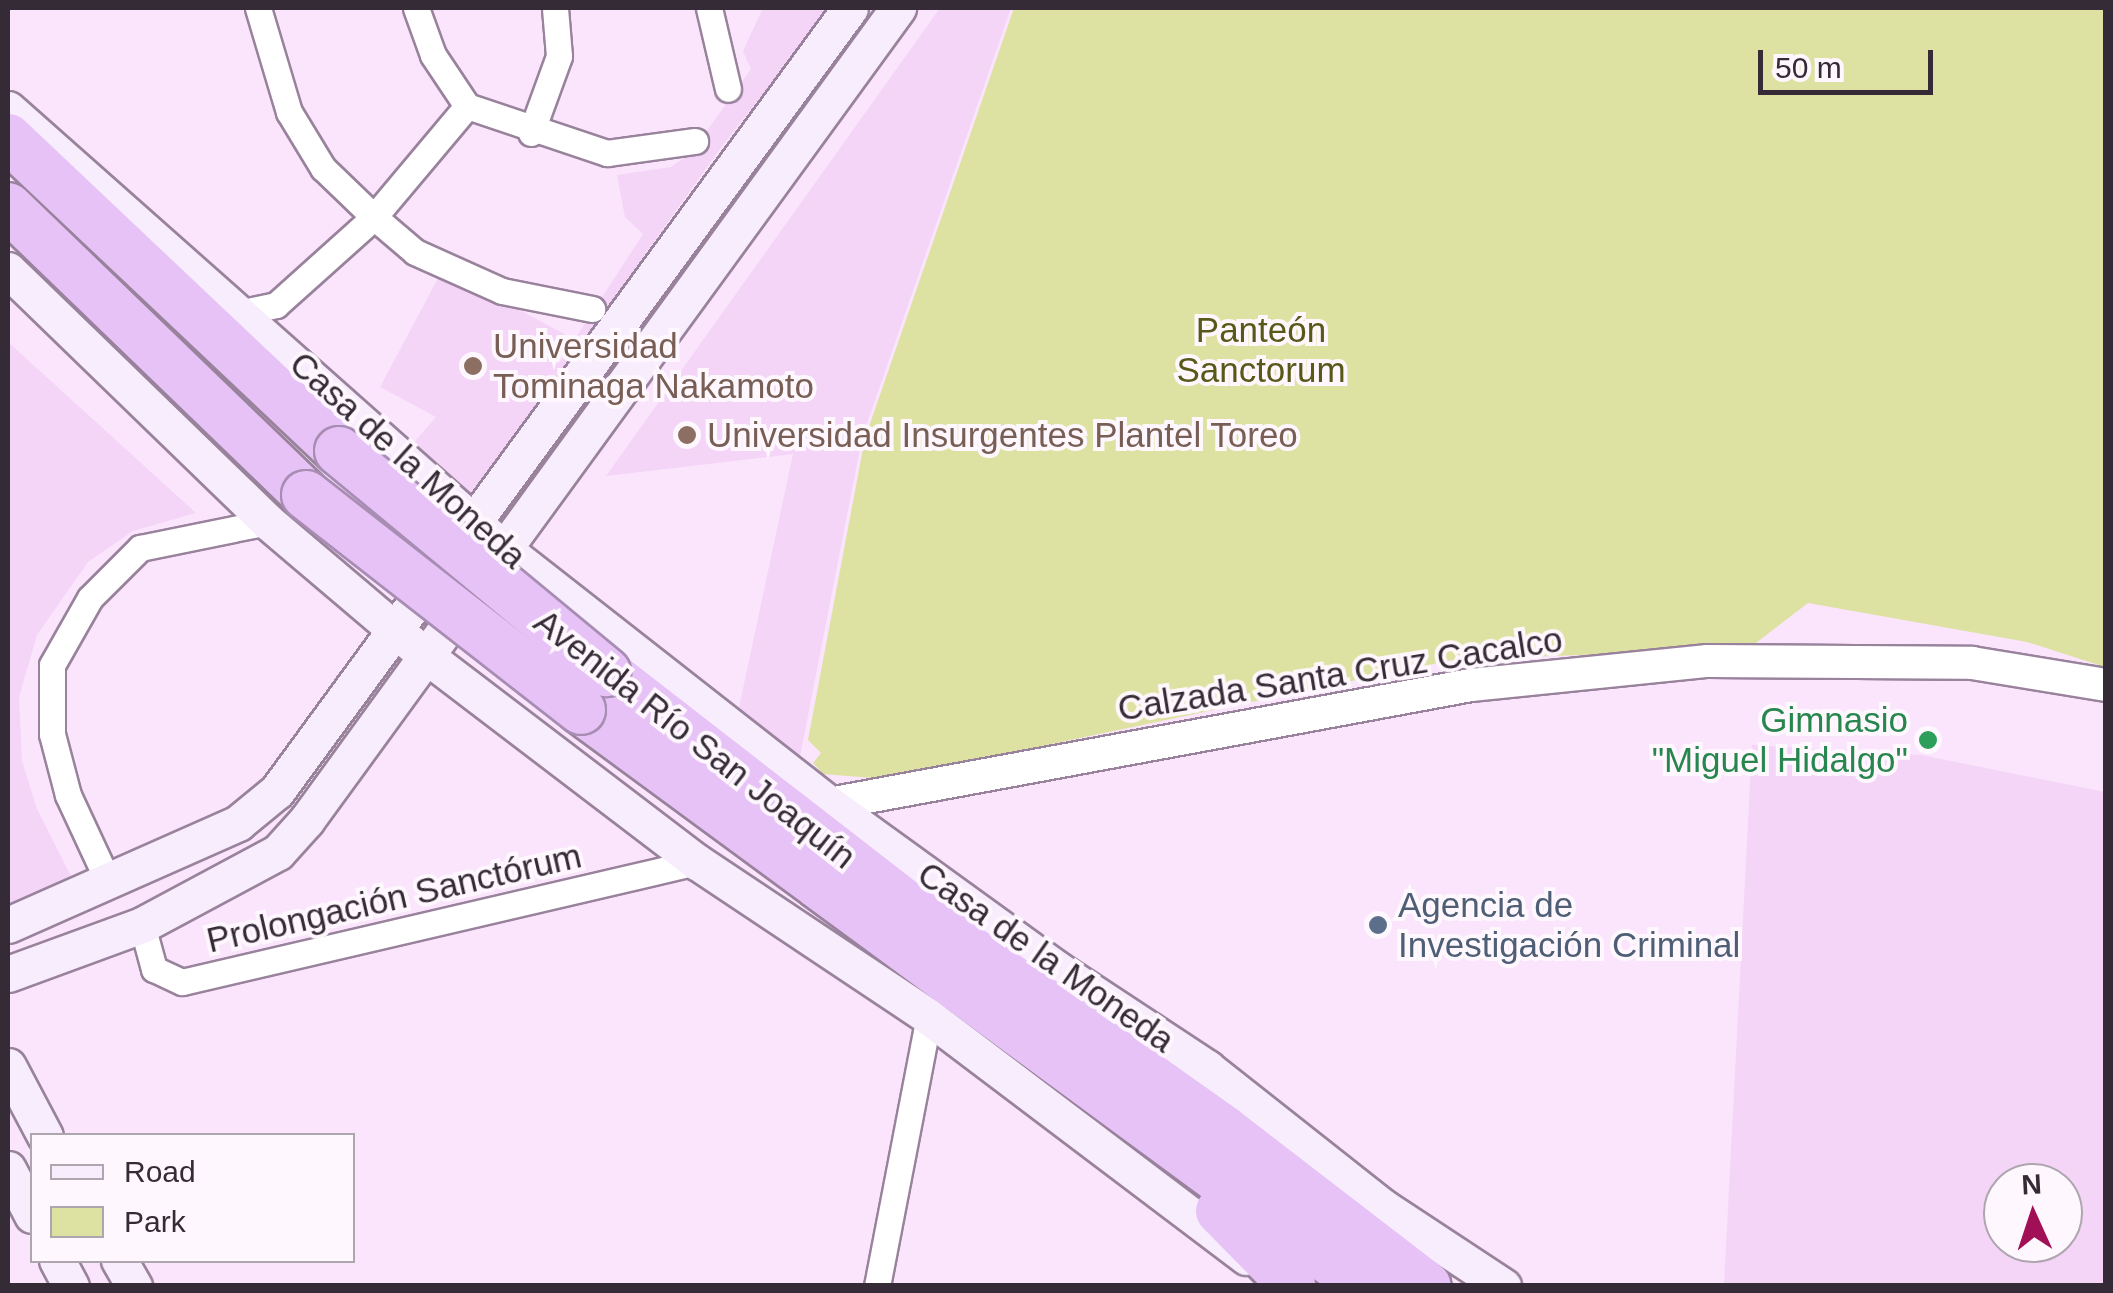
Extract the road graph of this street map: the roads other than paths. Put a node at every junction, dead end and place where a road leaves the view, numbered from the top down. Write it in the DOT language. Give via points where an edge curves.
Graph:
graph roads {
  1 [pos="258,8"];
  2 [pos="416,8"];
  3 [pos="555,8"];
  4 [pos="708,8"];
  5 [pos="898,8"];
  6 [pos="842,13"];
  7 [pos="728,90"];
  8 [pos="467,106"];
  9 [pos="8,109"];
  10 [pos="532,133"];
  11 [pos="8,138"];
  12 [pos="694,141"];
  13 [pos="8,207"];
  14 [pos="374,217"];
  15 [pos="8,242"];
  16 [pos="8,270"];
  17 [pos="109,303"];
  18 [pos="592,310"];
  19 [pos="243,312"];
  20 [pos="287,508"];
  21 [pos="472,520"];
  22 [pos="504,549"];
  23 [pos="396,630"];
  24 [pos="425,655"];
  25 [pos="2106,686"];
  26 [pos="594,691"];
  27 [pos="829,804"];
  28 [pos="697,862"];
  29 [pos="108,879"];
  30 [pos="8,925"];
  31 [pos="142,925"];
  32 [pos="8,975"];
  33 [pos="929,1017"];
  34 [pos="8,1066"];
  35 [pos="1158,1131"];
  36 [pos="44,1133"];
  37 [pos="8,1169"];
  38 [pos="1383,1206"];
  39 [pos="30,1211"];
  40 [pos="59,1263"];
  41 [pos="121,1263"];
  42 [pos="1292,1284"];
  43 [pos="71,1286"];
  44 [pos="134,1286"];
  45 [pos="877,1286"];
  46 [pos="1364,1286"];
  47 [pos="1428,1286"];
  48 [pos="1441,1286"];
  49 [pos="1503,1286"];
  1 -- 14 [label="street" via="290,112 323,168"];
  2 -- 8 [label="street" via="433,55"];
  3 -- 10 [label="street" via="559,56"];
  4 -- 7 [label="street"];
  5 -- 22 [label="main road"];
  6 -- 21 [label="main road"];
  8 -- 10 [label="street"];
  8 -- 14 [label="street"];
  9 -- 19 [label="main road, Casa de la Moneda"];
  10 -- 12 [label="street" via="607,154"];
  11 -- 26 [label="highway, Avenida Río San Joaquín, bridge"];
  13 -- 17 [label="highway, Avenida Río San Joaquín"];
  14 -- 18 [label="street" via="415,252 502,291"];
  14 -- 19 [label="street" via="276,305"];
  15 -- 17 [label="highway"];
  16 -- 20 [label="main road"];
  17 -- 20 [label="highway, Avenida Río San Joaquín"];
  19 -- 21 [label="main road, Casa de la Moneda"];
  20 -- 23 [label="main road"];
  20 -- 26 [label="highway, Avenida Río San Joaquín, bridge"];
  20 -- 29 [label="street" via="140,548 90,598 52,665 52,734 68,794"];
  21 -- 22 [label="main road, Casa de la Moneda"];
  21 -- 23 [label="main road"];
  22 -- 24 [label="main road"];
  22 -- 27 [label="main road, Casa de la Moneda"];
  23 -- 24 [label="main road"];
  23 -- 29 [label="main road" via="277,791 238,823"];
  24 -- 28 [label="main road"];
  24 -- 31 [label="main road" via="278,852"];
  25 -- 27 [label="street, Calzada Santa Cruz Cacalco" via="1972,664 1708,661 1470,686"];
  26 -- 35 [label="highway, Avenida Río San Joaquín"];
  26 -- 47 [label="highway, Avenida Río San Joaquín" via="1224,1129"];
  27 -- 38 [label="main road, Casa de la Moneda" via="1207,1068"];
  28 -- 31 [label="street, Prolongación Sanctórum" via="182,982 154,969"];
  28 -- 33 [label="main road"];
  29 -- 30 [label="main road"];
  31 -- 32 [label="main road"];
  33 -- 42 [label="main road" via="1220,1242"];
  33 -- 45 [label="street"];
  34 -- 36 [label="main road"];
  35 -- 42 [label="highway" via="1190,1185 1255,1241"];
  35 -- 46 [label="highway, Avenida Río San Joaquín"];
  37 -- 39 [label="main road"];
  38 -- 48 [label="highway" via="1400,1248"];
  38 -- 49 [label="main road, Casa de la Moneda"];
  40 -- 43 [label="main road"];
  41 -- 44 [label="main road"];
}
